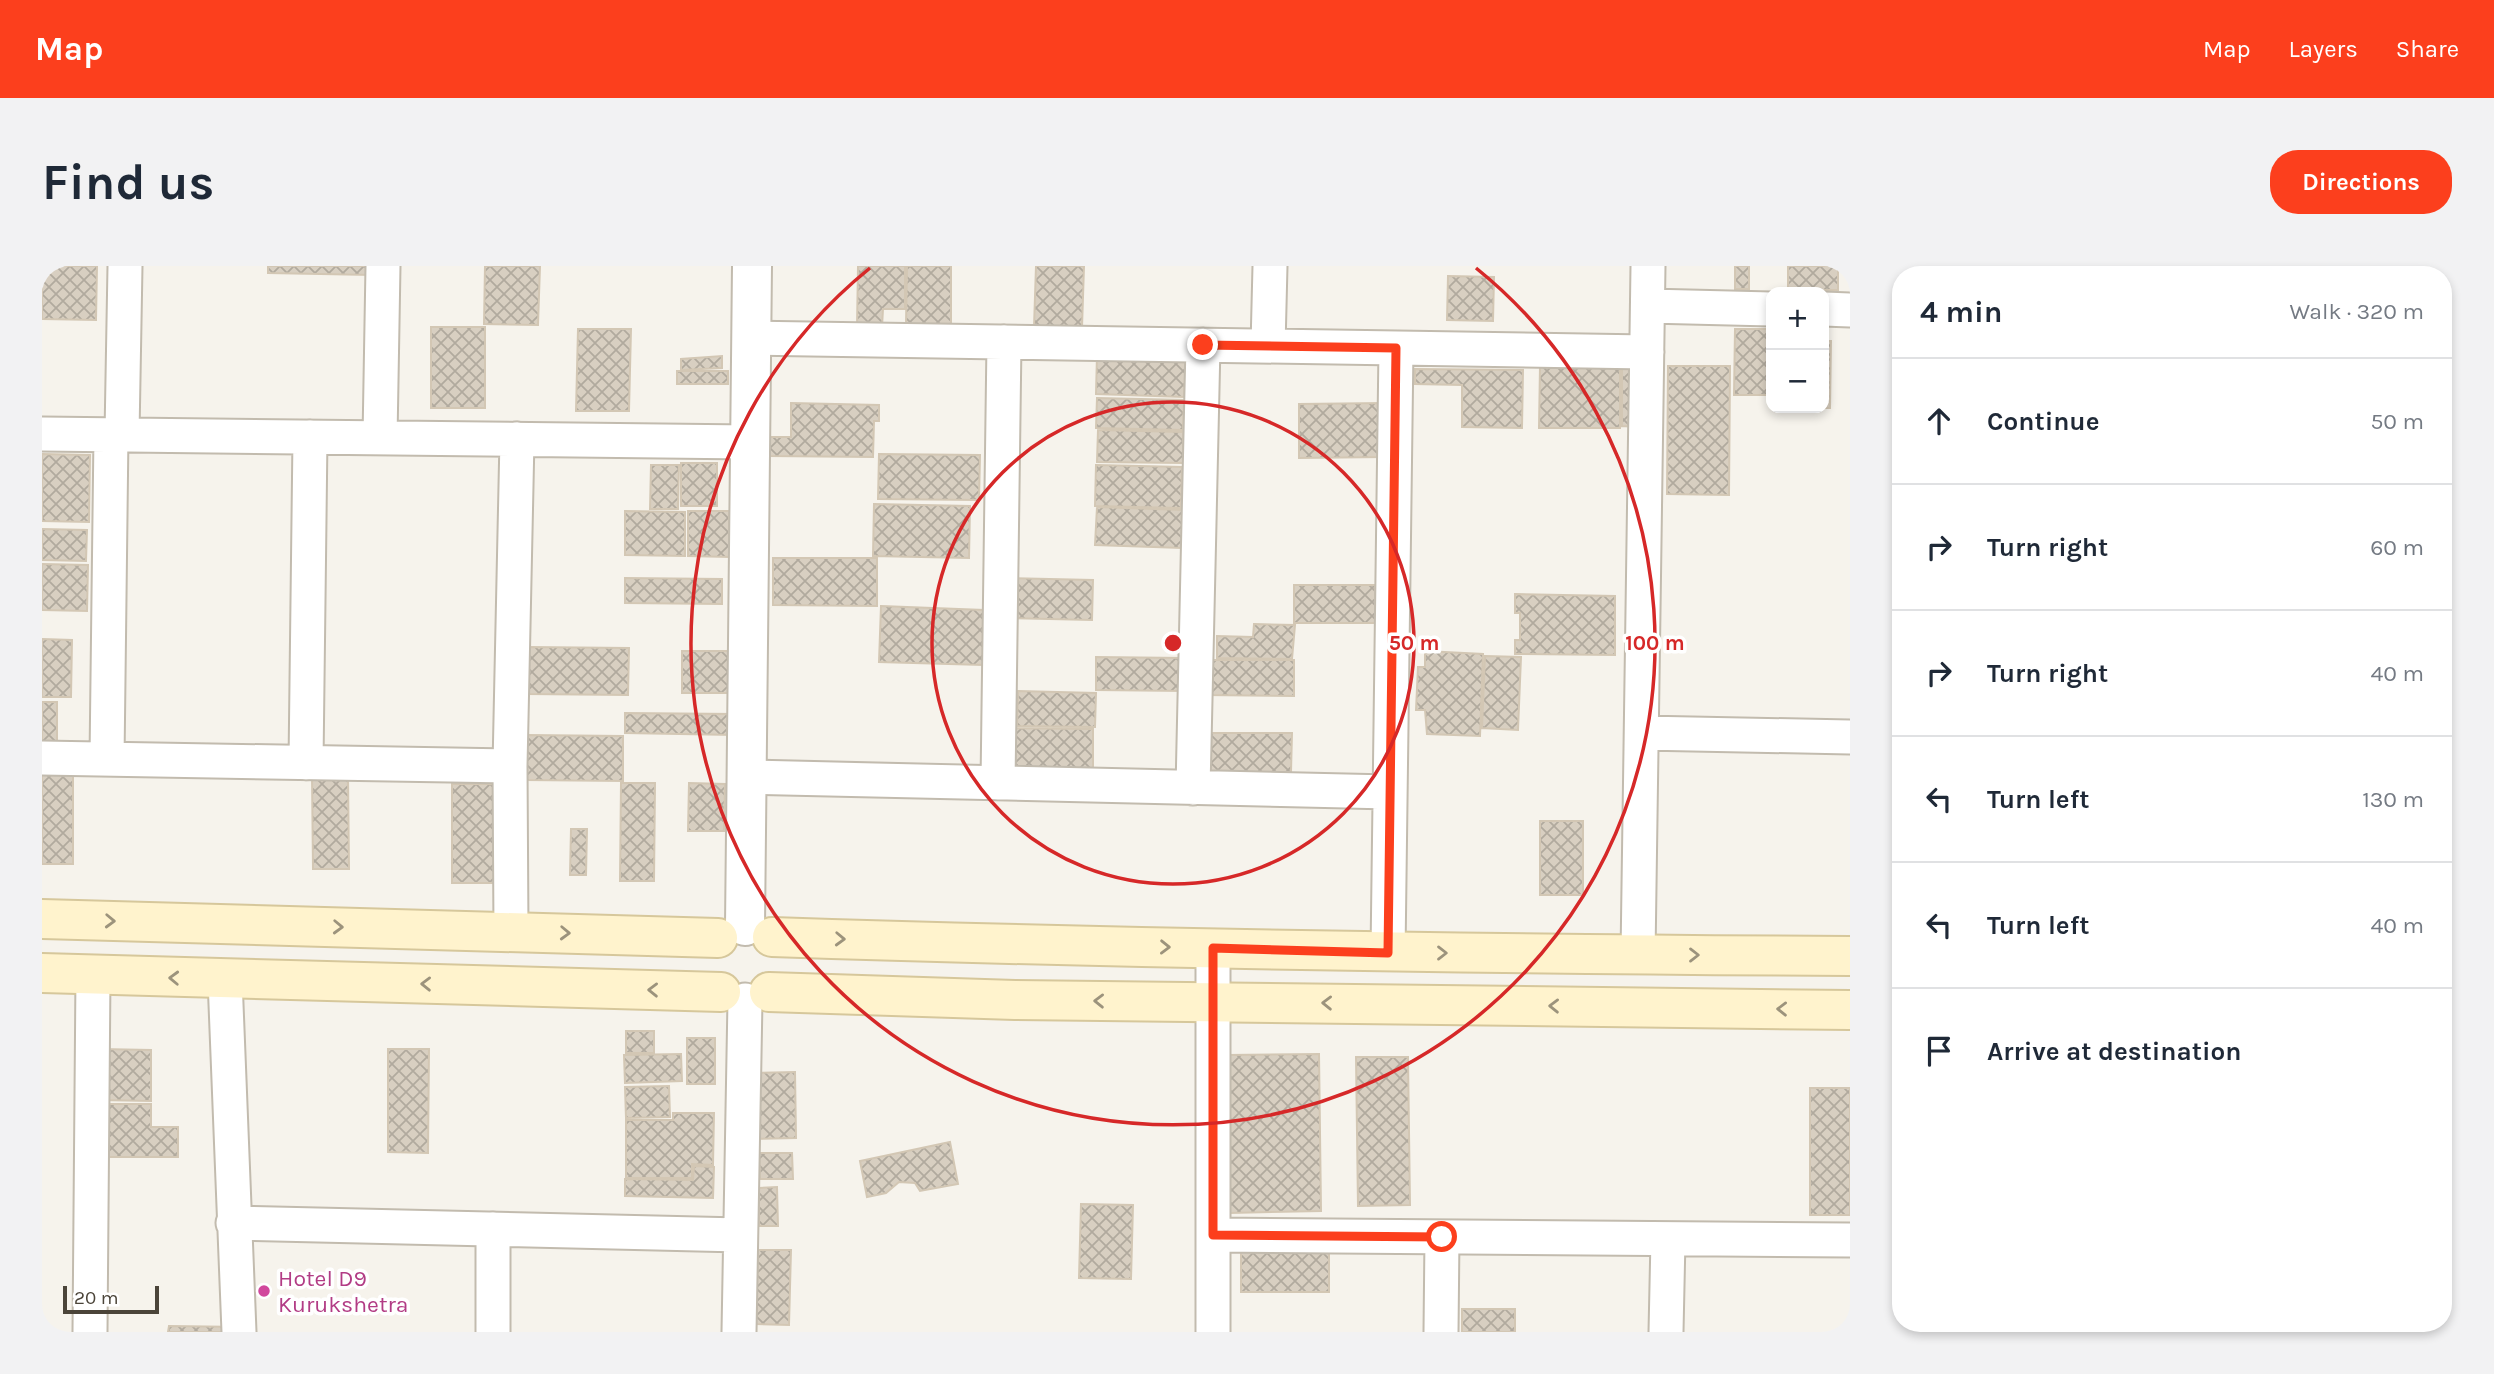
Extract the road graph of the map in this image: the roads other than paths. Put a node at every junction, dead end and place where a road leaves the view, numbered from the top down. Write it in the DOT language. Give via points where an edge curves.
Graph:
graph roads {
  1 [pos="125,266"];
  2 [pos="383,266"];
  3 [pos="752,266"];
  4 [pos="1270,266"];
  5 [pos="1648,266"];
  6 [pos="1648,306"];
  7 [pos="1766,309"];
  8 [pos="1829,309"];
  9 [pos="1850,310"];
  10 [pos="751,338"];
  11 [pos="1004,342"];
  12 [pos="1203,345"];
  13 [pos="1268,346"];
  14 [pos="1396,348"];
  15 [pos="1647,352"];
  16 [pos="42,434"];
  17 [pos="117,435"];
  18 [pos="310,437"];
  19 [pos="380,438"];
  20 [pos="517,439"];
  21 [pos="750,442"];
  22 [pos="1642,733"];
  23 [pos="1850,737"];
  24 [pos="42,758"];
  25 [pos="107,759"];
  26 [pos="306,763"];
  27 [pos="510,766"];
  28 [pos="746,777"];
  29 [pos="998,783"];
  30 [pos="1193,788"];
  31 [pos="1390,792"];
  32 [pos="42,919"];
  33 [pos="510,932"];
  34 [pos="745,934"];
  35 [pos="1213,948"];
  36 [pos="1388,953"];
  37 [pos="1638,955"];
  38 [pos="1850,956"];
  39 [pos="42,973"];
  40 [pos="93,975"];
  41 [pos="225,979"];
  42 [pos="745,995"];
  43 [pos="1213,1002"];
  44 [pos="1850,1010"];
  45 [pos="233,1223"];
  46 [pos="493,1229"];
  47 [pos="740,1235"];
  48 [pos="1213,1235"];
  49 [pos="1442,1237"];
  50 [pos="1668,1238"];
  51 [pos="1850,1240"];
  52 [pos="90,1332"];
  53 [pos="239,1332"];
  54 [pos="493,1332"];
  55 [pos="739,1332"];
  56 [pos="1213,1332"];
  57 [pos="1441,1332"];
  58 [pos="1666,1332"];
  1 -- 17 [label="street"];
  2 -- 19 [label="street"];
  3 -- 10 [label="street"];
  4 -- 13 [label="street"];
  5 -- 6 [label="street"];
  6 -- 7 [label="street"];
  6 -- 15 [label="street"];
  8 -- 9 [label="street"];
  10 -- 11 [label="street"];
  10 -- 21 [label="street"];
  11 -- 12 [label="street"];
  11 -- 29 [label="street"];
  12 -- 13 [label="street"];
  12 -- 30 [label="street"];
  13 -- 14 [label="street"];
  14 -- 15 [label="street"];
  14 -- 31 [label="street"];
  15 -- 22 [label="street"];
  16 -- 17 [label="street"];
  17 -- 18 [label="street"];
  17 -- 25 [label="street"];
  18 -- 19 [label="street"];
  18 -- 26 [label="street"];
  19 -- 20 [label="street"];
  20 -- 21 [label="street"];
  20 -- 27 [label="street"];
  21 -- 28 [label="street"];
  22 -- 23 [label="street"];
  22 -- 37 [label="street"];
  24 -- 25 [label="street"];
  25 -- 26 [label="street"];
  26 -- 27 [label="street"];
  27 -- 33 [label="street"];
  28 -- 29 [label="street"];
  28 -- 34 [label="street"];
  29 -- 30 [label="street"];
  30 -- 31 [label="street"];
  31 -- 36 [label="street"];
  32 -- 33 [label="main road, one-way"];
  33 -- 34 [label="main road, one-way"];
  34 -- 35 [label="main road, one-way"];
  34 -- 42 [label="main road" via="711,949 708,965 711,977"];
  34 -- 42 [label="main road" via="780,949 783,961 780,977"];
  35 -- 36 [label="main road"];
  35 -- 43 [label="street"];
  36 -- 37 [label="main road, one-way"];
  37 -- 38 [label="main road, one-way"];
  39 -- 40 [label="main road"];
  41 -- 40 [label="main road, one-way"];
  40 -- 52 [label="street"];
  42 -- 41 [label="main road, one-way"];
  41 -- 45 [label="street"];
  43 -- 42 [label="main road, one-way"];
  42 -- 47 [label="street"];
  44 -- 43 [label="main road, one-way"];
  43 -- 48 [label="street"];
  45 -- 46 [label="street"];
  45 -- 53 [label="street"];
  46 -- 47 [label="street"];
  46 -- 54 [label="street"];
  47 -- 55 [label="street"];
  48 -- 49 [label="street"];
  48 -- 56 [label="street"];
  49 -- 50 [label="street"];
  49 -- 57 [label="street"];
  50 -- 51 [label="street"];
  50 -- 58 [label="street"];
}
